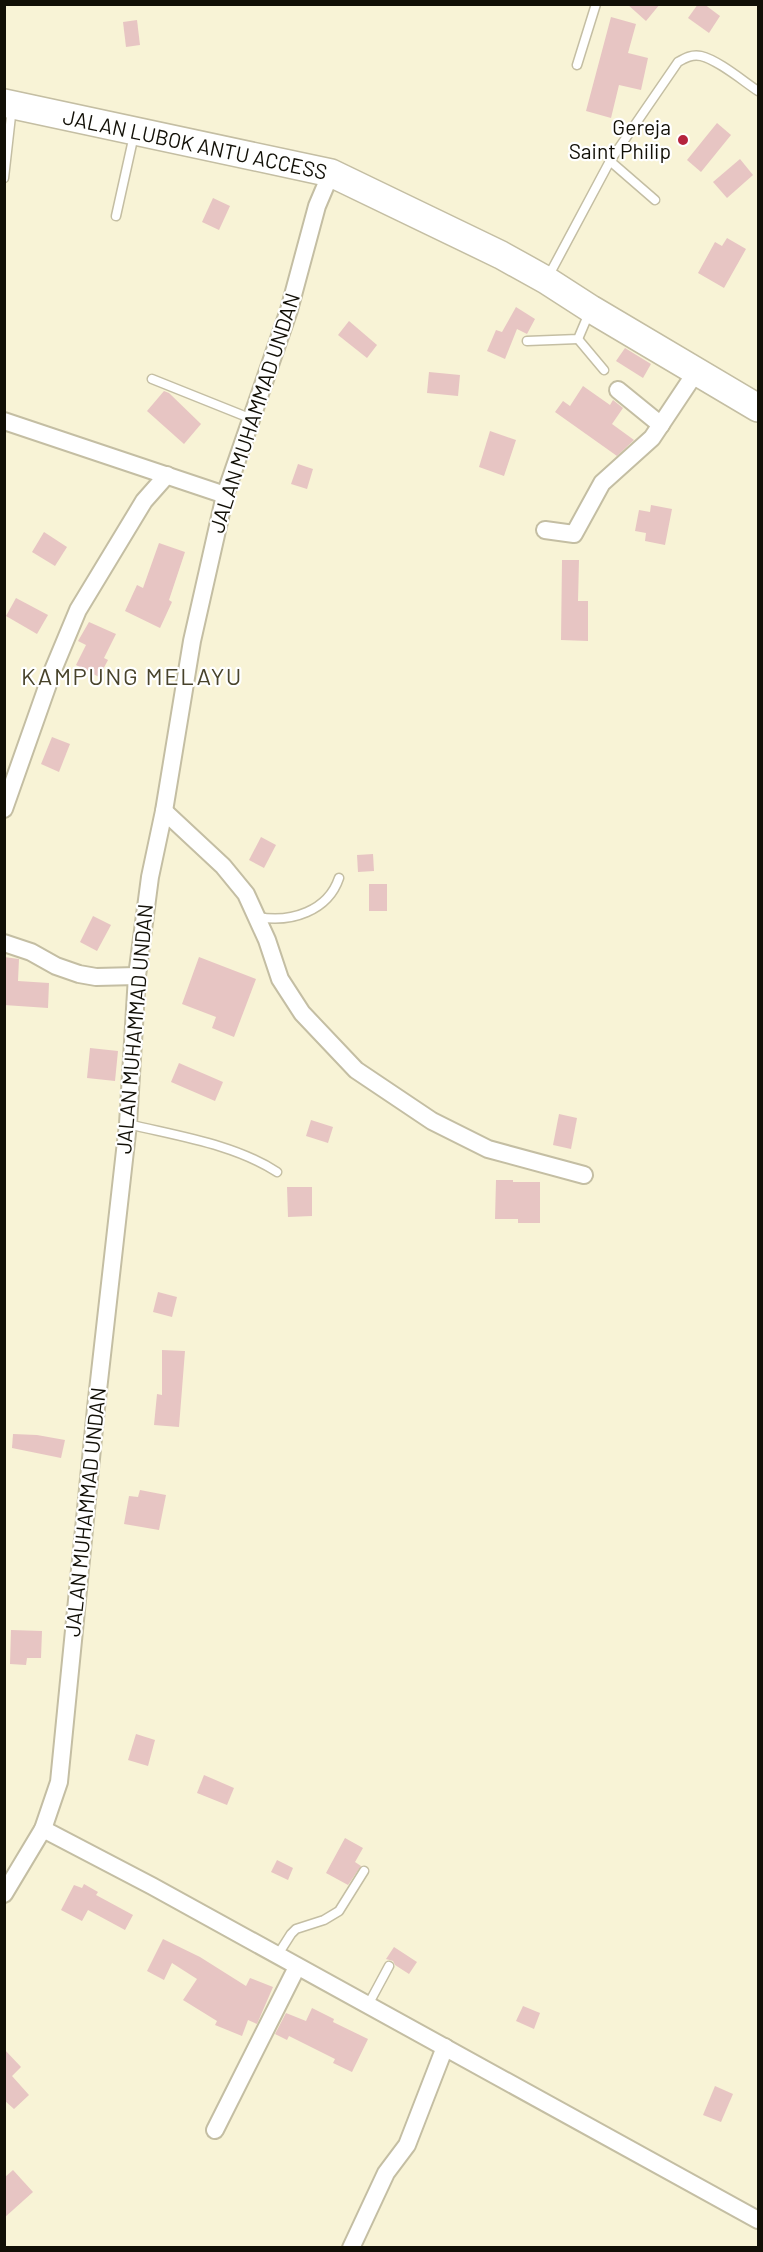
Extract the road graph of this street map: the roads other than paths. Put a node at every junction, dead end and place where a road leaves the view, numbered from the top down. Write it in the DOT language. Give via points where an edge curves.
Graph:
graph roads {
  1 [pos="596,4"];
  2 [pos="577,65"];
  3 [pos="759,91"];
  4 [pos="8,104"];
  5 [pos="135,131"];
  6 [pos="610,161"];
  7 [pos="331,173"];
  8 [pos="4,178"];
  9 [pos="655,200"];
  10 [pos="116,216"];
  11 [pos="546,280"];
  12 [pos="591,309"];
  13 [pos="578,339"];
  14 [pos="527,341"];
  15 [pos="604,369"];
  16 [pos="696,372"];
  17 [pos="152,379"];
  18 [pos="618,390"];
  19 [pos="759,408"];
  20 [pos="252,419"];
  21 [pos="4,421"];
  22 [pos="661,424"];
  23 [pos="168,475"];
  24 [pos="225,495"];
  25 [pos="545,530"];
  26 [pos="4,809"];
  27 [pos="164,811"];
  28 [pos="339,878"];
  29 [pos="258,917"];
  30 [pos="4,942"];
  31 [pos="137,976"];
  32 [pos="128,1124"];
  33 [pos="277,1172"];
  34 [pos="584,1175"];
  35 [pos="43,1829"];
  36 [pos="364,1870"];
  37 [pos="4,1894"];
  38 [pos="278,1956"];
  39 [pos="389,1966"];
  40 [pos="297,1967"];
  41 [pos="368,2005"];
  42 [pos="445,2047"];
  43 [pos="215,2130"];
  44 [pos="759,2220"];
  45 [pos="351,2247"];
  1 -- 2 [label="lane"];
  3 -- 6 [label="lane" via="710,59 688,56 678,62"];
  4 -- 5 [label="main road, JALAN LUBOK ANTU ACCESS"];
  4 -- 8 [label="lane"];
  5 -- 7 [label="main road, JALAN LUBOK ANTU ACCESS"];
  5 -- 10 [label="lane"];
  6 -- 9 [label="lane"];
  6 -- 11 [label="lane"];
  7 -- 11 [label="main road, JALAN LUBOK ANTU ACCESS"];
  7 -- 20 [label="street, JALAN MUHAMMAD UNDAN" via="317,206 289,310"];
  11 -- 12 [label="main road, JALAN LUBOK ANTU ACCESS"];
  12 -- 13 [label="lane"];
  12 -- 16 [label="main road, JALAN LUBOK ANTU ACCESS"];
  13 -- 14 [label="lane"];
  13 -- 15 [label="lane"];
  16 -- 19 [label="main road, JALAN LUBOK ANTU ACCESS"];
  16 -- 22 [label="street"];
  17 -- 20 [label="lane"];
  18 -- 22 [label="street"];
  20 -- 24 [label="street, JALAN MUHAMMAD UNDAN"];
  21 -- 23 [label="street"];
  22 -- 25 [label="street" via="652,438 602,483 574,534"];
  23 -- 24 [label="street"];
  23 -- 26 [label="street" via="144,501 78,610"];
  24 -- 27 [label="street, JALAN MUHAMMAD UNDAN" via="192,641"];
  27 -- 29 [label="street" via="223,866 246,894"];
  27 -- 31 [label="street, JALAN MUHAMMAD UNDAN" via="148,887"];
  28 -- 29 [label="lane" via="329,897 309,912 283,918"];
  29 -- 34 [label="street" via="280,979 302,1013 356,1070 432,1121 488,1149"];
  30 -- 31 [label="street" via="79,974"];
  31 -- 32 [label="street, JALAN MUHAMMAD UNDAN"];
  32 -- 33 [label="lane" via="232,1150"];
  32 -- 35 [label="street, JALAN MUHAMMAD UNDAN" via="59,1782"];
  35 -- 37 [label="street, JALAN MUHAMMAD UNDAN"];
  35 -- 38 [label="street"];
  36 -- 38 [label="lane" via="339,1911 296,1929"];
  38 -- 40 [label="street"];
  39 -- 41 [label="lane"];
  40 -- 41 [label="street"];
  40 -- 43 [label="street"];
  41 -- 42 [label="street"];
  42 -- 44 [label="street"];
  42 -- 45 [label="street" via="407,2145 386,2173"];
}
